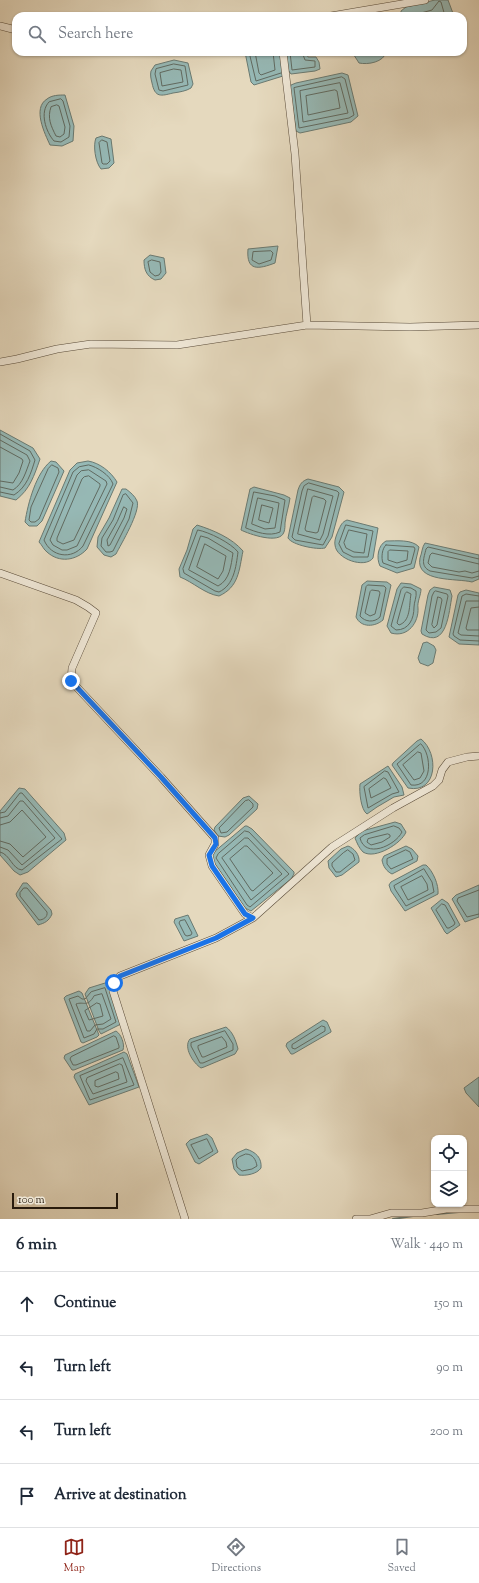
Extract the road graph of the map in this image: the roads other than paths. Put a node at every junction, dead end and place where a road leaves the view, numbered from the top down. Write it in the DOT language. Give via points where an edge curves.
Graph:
graph roads {
  1 [pos="425,0"];
  2 [pos="354,12"];
  3 [pos="0,26"];
  4 [pos="12,29"];
  5 [pos="283,56"];
  6 [pos="307,325"];
  7 [pos="479,325"];
  8 [pos="0,362"];
  9 [pos="0,574"];
  10 [pos="479,756"];
  11 [pos="253,918"];
  12 [pos="479,1209"];
  13 [pos="185,1219"];
  14 [pos="356,1219"];
  1 -- 2 [label="street"];
  3 -- 4 [label="street"];
  5 -- 6 [label="street" via="295,154"];
  6 -- 7 [label="street"];
  6 -- 8 [label="street" via="178,345 91,344"];
  9 -- 11 [label="street" via="76,600 96,613 72,668 71,681 215,838 216,844 209,855 212,866 245,914"];
  10 -- 11 [label="street" via="448,762 442,770 440,780 433,786 332,847"];
  11 -- 13 [label="street" via="216,938 120,976 114,983 113,991"];
  12 -- 14 [label="street" via="391,1213 370,1219"];
}
